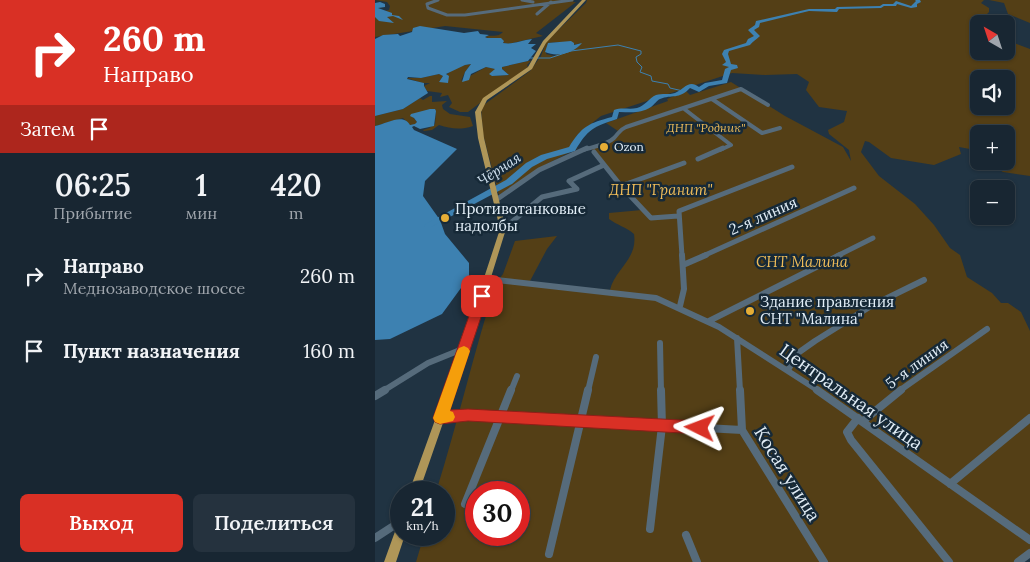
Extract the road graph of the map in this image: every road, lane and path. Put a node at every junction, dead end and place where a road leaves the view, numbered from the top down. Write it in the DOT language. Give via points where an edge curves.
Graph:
graph roads {
  1 [pos="438,0"];
  2 [pos="522,0"];
  3 [pos="572,0"];
  4 [pos="584,0"];
  5 [pos="550,1"];
  6 [pos="537,4"];
  7 [pos="537,14"];
  8 [pos="712,99"];
  9 [pos="768,105"];
  10 [pos="683,108"];
  11 [pos="780,128"];
  12 [pos="593,150"];
  13 [pos="698,158"];
  14 [pos="684,163"];
  15 [pos="604,165"];
  16 [pos="792,167"];
  17 [pos="621,186"];
  18 [pos="854,188"];
  19 [pos="496,199"];
  20 [pos="678,214"];
  21 [pos="503,229"];
  22 [pos="873,238"];
  23 [pos="683,266"];
  24 [pos="488,279"];
  25 [pos="924,280"];
  26 [pos="680,306"];
  27 [pos="709,321"];
  28 [pos="987,329"];
  29 [pos="737,338"];
  30 [pos="661,343"];
  31 [pos="465,348"];
  32 [pos="596,357"];
  33 [pos="788,370"];
  34 [pos="517,376"];
  35 [pos="375,396"];
  36 [pos="499,417"];
  37 [pos="440,418"];
  38 [pos="1030,418"];
  39 [pos="861,420"];
  40 [pos="581,422"];
  41 [pos="662,426"];
  42 [pos="742,430"];
  43 [pos="418,481"];
  44 [pos="474,481"];
  45 [pos="950,484"];
  46 [pos="390,528"];
  47 [pos="650,529"];
  48 [pos="686,535"];
  49 [pos="375,538"];
  50 [pos="1030,540"];
  51 [pos="396,546"];
  52 [pos="1030,552"];
  53 [pos="549,554"];
  54 [pos="390,562"];
  55 [pos="697,562"];
  56 [pos="824,562"];
  57 [pos="949,562"];
  58 [pos="1018,562"];
  1 -- 6 [label="street" via="427,4 428,8 447,15 465,16"];
  2 -- 6 [label="street"];
  3 -- 5 [label="street"];
  4 -- 19 [label="main road" via="544,42 526,72 485,99 480,107 481,138"];
  5 -- 6 [label="street"];
  5 -- 7 [label="street"];
  8 -- 9 [label="street" via="741,89"];
  8 -- 10 [label="street"];
  8 -- 11 [label="street" via="762,133"];
  10 -- 12 [label="street" via="621,129 614,138"];
  10 -- 13 [label="street" via="731,145"];
  12 -- 15 [label="street"];
  12 -- 19 [label="street" via="539,170"];
  14 -- 17 [label="street"];
  15 -- 17 [label="street"];
  15 -- 21 [label="street" via="569,181 577,189 542,198"];
  16 -- 20 [label="street"];
  17 -- 20 [label="street" via="651,218"];
  18 -- 23 [label="street, 2-я линия"];
  19 -- 21 [label="main road"];
  20 -- 23 [label="street"];
  21 -- 24 [label="main road"];
  22 -- 27 [label="street"];
  23 -- 26 [label="street" via="684,289"];
  24 -- 26 [label="street, Центральная улица" via="656,298"];
  24 -- 31 [label="main road"];
  25 -- 33 [label="street" via="871,306 798,352"];
  26 -- 27 [label="street, Центральная улица"];
  27 -- 29 [label="street, Центральная улица"];
  28 -- 39 [label="street, 5-я линия"];
  29 -- 33 [label="street, Центральная улица"];
  29 -- 42 [label="street, Косая улица"];
  30 -- 41 [label="street"];
  31 -- 35 [label="street" via="428,362"];
  31 -- 37 [label="main road"];
  32 -- 40 [label="street"];
  33 -- 39 [label="street, Центральная улица"];
  34 -- 36 [label="street"];
  36 -- 37 [label="street" via="468,415"];
  36 -- 40 [label="street"];
  36 -- 44 [label="street"];
  37 -- 43 [label="main road"];
  38 -- 45 [label="street"];
  39 -- 45 [label="street, Центральная улица"];
  39 -- 57 [label="street" via="847,432 851,440"];
  40 -- 41 [label="street"];
  40 -- 53 [label="street"];
  41 -- 42 [label="street"];
  41 -- 47 [label="street"];
  42 -- 56 [label="street, Косая улица"];
  45 -- 50 [label="street, Центральная улица"];
  46 -- 49 [label="street"];
  48 -- 55 [label="street"];
  51 -- 54 [label="main road"];
  52 -- 58 [label="street"];
}
